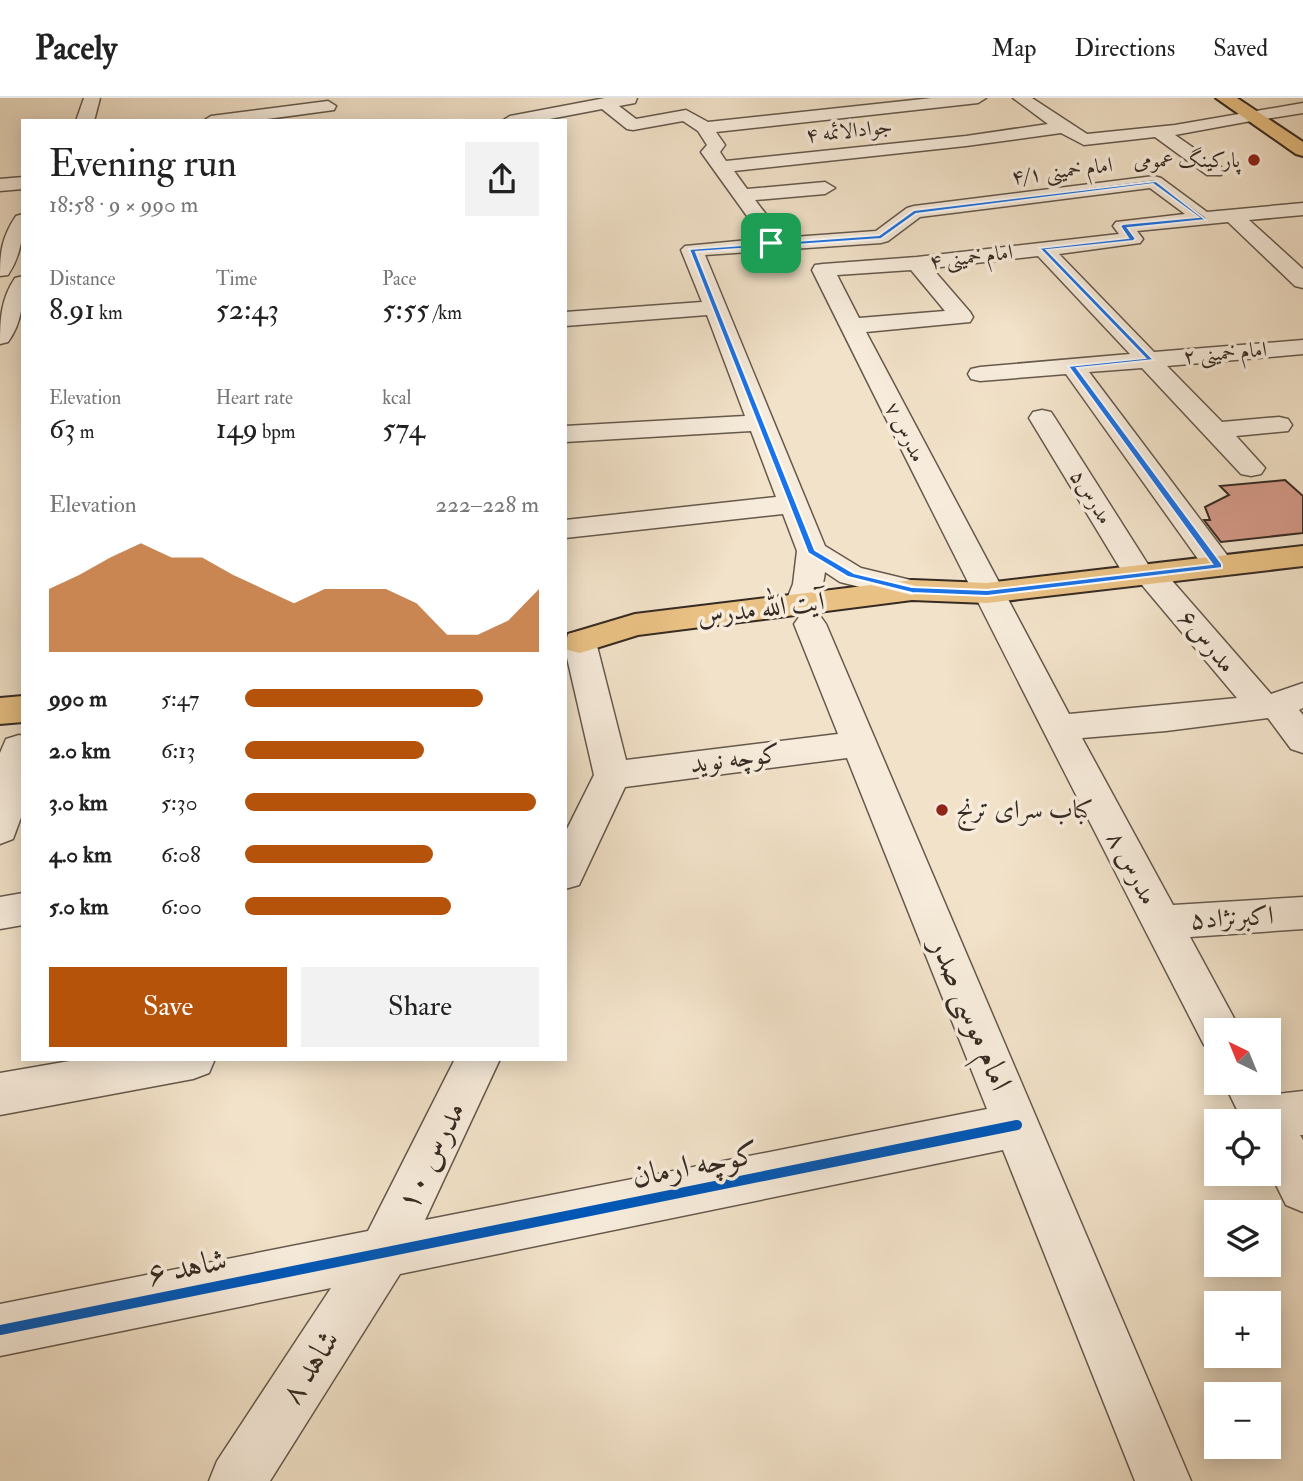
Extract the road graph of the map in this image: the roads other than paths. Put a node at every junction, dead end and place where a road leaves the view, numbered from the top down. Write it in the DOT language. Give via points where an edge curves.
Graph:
graph roads {
  1 [pos="92,98"];
  2 [pos="634,98"];
  3 [pos="978,98"];
  4 [pos="1021,98"];
  5 [pos="1224,98"];
  6 [pos="1240,98"];
  7 [pos="73,101"];
  8 [pos="323,102"];
  9 [pos="605,103"];
  10 [pos="736,106"];
  11 [pos="885,108"];
  12 [pos="1303,108"];
  13 [pos="1258,115"];
  14 [pos="76,119"];
  15 [pos="77,119"];
  16 [pos="223,119"];
  17 [pos="340,119"];
  18 [pos="521,119"];
  19 [pos="750,123"];
  20 [pos="1064,127"];
  21 [pos="705,128"];
  22 [pos="1159,132"];
  23 [pos="1303,139"];
  24 [pos="919,146"];
  25 [pos="1303,150"];
  26 [pos="722,167"];
  27 [pos="1214,171"];
  28 [pos="21,183"];
  29 [pos="0,185"];
  30 [pos="825,188"];
  31 [pos="742,195"];
  32 [pos="1303,209"];
  33 [pos="1233,216"];
  34 [pos="1203,219"];
  35 [pos="21,224"];
  36 [pos="771,243"];
  37 [pos="1042,248"];
  38 [pos="917,263"];
  39 [pos="0,270"];
  40 [pos="823,270"];
  41 [pos="1303,281"];
  42 [pos="21,289"];
  43 [pos="715,308"];
  44 [pos="567,318"];
  45 [pos="851,326"];
  46 [pos="9,331"];
  47 [pos="1303,347"];
  48 [pos="1150,360"];
  49 [pos="1072,366"];
  50 [pos="980,373"];
  51 [pos="1042,418"];
  52 [pos="760,423"];
  53 [pos="1279,425"];
  54 [pos="1216,430"];
  55 [pos="567,434"];
  56 [pos="1251,468"];
  57 [pos="793,504"];
  58 [pos="567,529"];
  59 [pos="811,551"];
  60 [pos="1303,556"];
  61 [pos="1219,566"];
  62 [pos="1145,575"];
  63 [pos="912,590"];
  64 [pos="987,593"];
  65 [pos="805,614"];
  66 [pos="573,643"];
  67 [pos="1281,702"];
  68 [pos="1058,727"];
  69 [pos="1303,740"];
  70 [pos="859,744"];
  71 [pos="19,748"];
  72 [pos="612,775"];
  73 [pos="577,827"];
  74 [pos="0,829"];
  75 [pos="567,866"];
  76 [pos="21,909"];
  77 [pos="0,913"];
  78 [pos="1303,913"];
  79 [pos="1160,922"];
  80 [pos="1212,1018"];
  81 [pos="182,1061"];
  82 [pos="477,1061"];
  83 [pos="0,1094"];
  84 [pos="1017,1125"];
  85 [pos="1281,1137"];
  86 [pos="1303,1188"];
  87 [pos="384,1252"];
  88 [pos="0,1330"];
  89 [pos="237,1481"];
  90 [pos="1163,1481"];
  1 -- 15 [label="street"];
  2 -- 9 [label="street"];
  3 -- 11 [label="street"];
  4 -- 20 [label="street"];
  5 -- 13 [label="main road"];
  6 -- 13 [label="main road"];
  7 -- 14 [label="street"];
  8 -- 16 [label="street"];
  8 -- 17 [label="street"];
  9 -- 18 [label="street"];
  9 -- 21 [label="street" via="633,125 686,116"];
  10 -- 19 [label="street"];
  11 -- 19 [label="street"];
  11 -- 24 [label="street"];
  12 -- 13 [label="street"];
  13 -- 22 [label="street"];
  13 -- 23 [label="main road"];
  13 -- 25 [label="main road"];
  19 -- 21 [label="street"];
  20 -- 22 [label="street" via="1084,141"];
  20 -- 24 [label="street, جوادالائمه ۴"];
  21 -- 26 [label="street" via="716,145 710,152"];
  22 -- 27 [label="street"];
  24 -- 26 [label="street, جوادالائمه ۴"];
  26 -- 31 [label="street"];
  28 -- 29 [label="street"];
  30 -- 31 [label="street"];
  31 -- 36 [label="street"];
  32 -- 33 [label="street, امام خمینی ۴"];
  33 -- 34 [label="street, امام خمینی ۴"];
  33 -- 41 [label="street"];
  34 -- 36 [label="street, امام خمینی ۴/۱" via="1154,182 914,212 881,237"];
  34 -- 37 [label="street, امام خمینی ۴" via="1123,226 1133,239"];
  35 -- 39 [label="street"];
  36 -- 43 [label="street" via="692,250"];
  37 -- 38 [label="street, امام خمینی ۴"];
  37 -- 48 [label="street"];
  38 -- 40 [label="street, امام خمینی ۴"];
  38 -- 45 [label="street" via="961,317"];
  40 -- 45 [label="street, مدرس ۷"];
  42 -- 46 [label="street"];
  43 -- 44 [label="street"];
  43 -- 52 [label="street"];
  45 -- 64 [label="street, مدرس ۷"];
  47 -- 48 [label="street, امام خمینی ۲"];
  48 -- 49 [label="street, امام خمینی ۲"];
  48 -- 54 [label="street"];
  49 -- 50 [label="street, امام خمینی ۲"];
  49 -- 61 [label="street"];
  51 -- 62 [label="street, مدرس۵"];
  52 -- 55 [label="street"];
  52 -- 57 [label="street"];
  53 -- 54 [label="street"];
  54 -- 56 [label="street"];
  57 -- 58 [label="street"];
  57 -- 59 [label="street"];
  59 -- 63 [label="street" via="851,575"];
  59 -- 65 [label="street"];
  60 -- 61 [label="main road, آیت الله مدرس"];
  61 -- 62 [label="main road, آیت الله مدرس"];
  62 -- 64 [label="main road, آیت الله مدرس"];
  62 -- 67 [label="street, مدرس۶"];
  63 -- 64 [label="main road, آیت الله مدرس"];
  63 -- 65 [label="main road, آیت الله مدرس"];
  64 -- 65 [label="main road, آیت الله مدرس" via="944,607"];
  64 -- 68 [label="street, مدرس ۸"];
  65 -- 66 [label="main road, آیت الله مدرس" via="643,645"];
  65 -- 70 [label="street, امام موسی صدر"];
  66 -- 72 [label="street"];
  67 -- 68 [label="street" via="1166,719"];
  67 -- 69 [label="street"];
  68 -- 79 [label="street, مدرس ۸"];
  70 -- 72 [label="street, کوچه نوید"];
  70 -- 84 [label="street, امام موسی صدر"];
  71 -- 74 [label="street"];
  72 -- 73 [label="street"];
  73 -- 75 [label="street"];
  76 -- 77 [label="street"];
  78 -- 79 [label="street, اکبرنژاد۵"];
  79 -- 80 [label="street, مدرس ۸"];
  81 -- 83 [label="street"];
  82 -- 87 [label="street, مدرس ۱۰"];
  84 -- 87 [label="street, کوچه ارمان"];
  84 -- 90 [label="street, امام موسی صدر"];
  85 -- 86 [label="street"];
  87 -- 88 [label="street, شاهد ۶"];
  87 -- 89 [label="street, شاهد ۸"];
}
